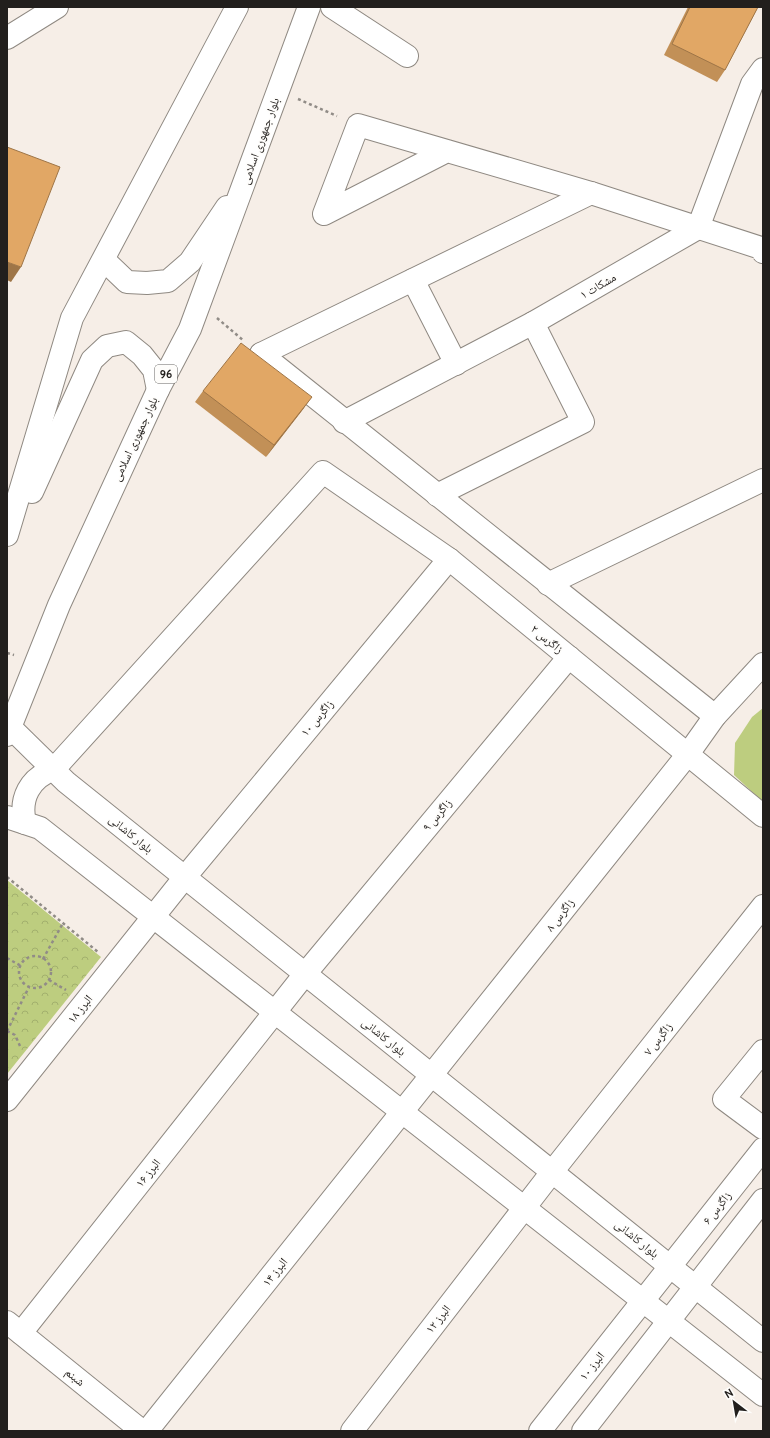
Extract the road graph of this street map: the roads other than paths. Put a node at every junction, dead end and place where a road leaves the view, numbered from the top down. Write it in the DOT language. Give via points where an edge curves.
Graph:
graph roads {
  1 [pos="57,7"];
  2 [pos="237,7"];
  3 [pos="309,7"];
  4 [pos="332,7"];
  5 [pos="7,38"];
  6 [pos="407,56"];
  7 [pos="763,69"];
  8 [pos="447,151"];
  9 [pos="248,174"];
  10 [pos="591,193"];
  11 [pos="698,228"];
  12 [pos="762,249"];
  13 [pos="104,260"];
  14 [pos="413,280"];
  15 [pos="533,323"];
  16 [pos="456,364"];
  17 [pos="158,390"];
  18 [pos="344,422"];
  19 [pos="763,480"];
  20 [pos="436,495"];
  21 [pos="7,535"];
  22 [pos="7,546"];
  23 [pos="449,559"];
  24 [pos="548,584"];
  25 [pos="570,657"];
  26 [pos="763,664"];
  27 [pos="715,716"];
  28 [pos="8,731"];
  29 [pos="688,754"];
  30 [pos="54,769"];
  31 [pos="763,816"];
  32 [pos="16,820"];
  33 [pos="185,877"];
  34 [pos="763,906"];
  35 [pos="154,918"];
  36 [pos="305,974"];
  37 [pos="274,1012"];
  38 [pos="763,1051"];
  39 [pos="433,1076"];
  40 [pos="7,1100"];
  41 [pos="402,1112"];
  42 [pos="763,1128"];
  43 [pos="763,1149"];
  44 [pos="552,1172"];
  45 [pos="763,1200"];
  46 [pos="524,1208"];
  47 [pos="670,1266"];
  48 [pos="696,1287"];
  49 [pos="644,1301"];
  50 [pos="669,1322"];
  51 [pos="14,1328"];
  52 [pos="763,1341"];
  53 [pos="763,1395"];
  54 [pos="142,1431"];
  55 [pos="147,1431"];
  56 [pos="352,1431"];
  57 [pos="540,1431"];
  58 [pos="583,1431"];
  1 -- 5 [label="street"];
  2 -- 13 [label="street"];
  3 -- 9 [label="street, بلوار جمهوری اسلامی / 96"];
  4 -- 6 [label="street"];
  7 -- 11 [label="street" via="752,84"];
  8 -- 8 [label="street" via="358,125 324,214"];
  8 -- 10 [label="street"];
  9 -- 13 [label="street" via="190,262 168,281 127,282"];
  9 -- 17 [label="street, بلوار جمهوری اسلامی / 96" via="190,329"];
  10 -- 11 [label="street"];
  10 -- 14 [label="street"];
  11 -- 12 [label="street"];
  11 -- 15 [label="street, مشکات ۱"];
  13 -- 21 [label="street" via="72,318"];
  14 -- 16 [label="street"];
  14 -- 18 [label="street" via="261,354"];
  15 -- 16 [label="street, مشکات ۱"];
  15 -- 20 [label="street" via="583,422"];
  16 -- 18 [label="street, مشکات ۱"];
  17 -- 22 [label="street" via="154,370 142,355 126,342 107,346 92,360"];
  17 -- 28 [label="street, بلوار جمهوری اسلامی / 96" via="59,606"];
  18 -- 20 [label="street"];
  19 -- 24 [label="street"];
  20 -- 24 [label="street"];
  23 -- 25 [label="street, زاگرس ۲"];
  23 -- 30 [label="street, زاگرس ۲" via="323,472"];
  23 -- 33 [label="street, زاگرس ۱۰"];
  24 -- 27 [label="street"];
  25 -- 29 [label="street, زاگرس ۲"];
  25 -- 36 [label="street, زاگرس ۹"];
  26 -- 27 [label="street, زاگرس ۸"];
  27 -- 29 [label="street, زاگرس ۸"];
  28 -- 30 [label="street, بلوار کاشانی"];
  29 -- 31 [label="street, زاگرس ۲"];
  29 -- 39 [label="street, زاگرس ۸"];
  30 -- 32 [label="street" via="43,773 28,789 23,800 22,812"];
  30 -- 33 [label="street, بلوار کاشانی" via="66,782"];
  32 -- 35 [label="street" via="40,828"];
  33 -- 35 [label="street, زاگرس ۱۰"];
  33 -- 36 [label="street, بلوار کاشانی"];
  34 -- 44 [label="street, زاگرس ۷"];
  35 -- 37 [label="street"];
  35 -- 40 [label="street, البرز ۱۸"];
  36 -- 37 [label="street, زاگرس ۹"];
  36 -- 39 [label="street, بلوار کاشانی"];
  37 -- 41 [label="street"];
  37 -- 51 [label="street, البرز ۱۶"];
  38 -- 42 [label="street" via="724,1099"];
  39 -- 41 [label="street, زاگرس ۸"];
  39 -- 44 [label="street, بلوار کاشانی"];
  41 -- 46 [label="street"];
  41 -- 55 [label="street, البرز ۱۴"];
  43 -- 47 [label="street, زاگرس ۶"];
  44 -- 46 [label="street, زاگرس ۷"];
  44 -- 47 [label="street, بلوار کاشانی"];
  45 -- 48 [label="street"];
  46 -- 49 [label="street"];
  46 -- 56 [label="street, البرز ۱۲"];
  47 -- 48 [label="street, بلوار کاشانی"];
  47 -- 49 [label="street, زاگرس ۶"];
  48 -- 50 [label="street"];
  48 -- 52 [label="street, بلوار کاشانی"];
  49 -- 50 [label="street"];
  49 -- 57 [label="street, البرز ۱۰"];
  50 -- 53 [label="street"];
  50 -- 58 [label="street"];
  51 -- 54 [label="street, شبنم"];
}
